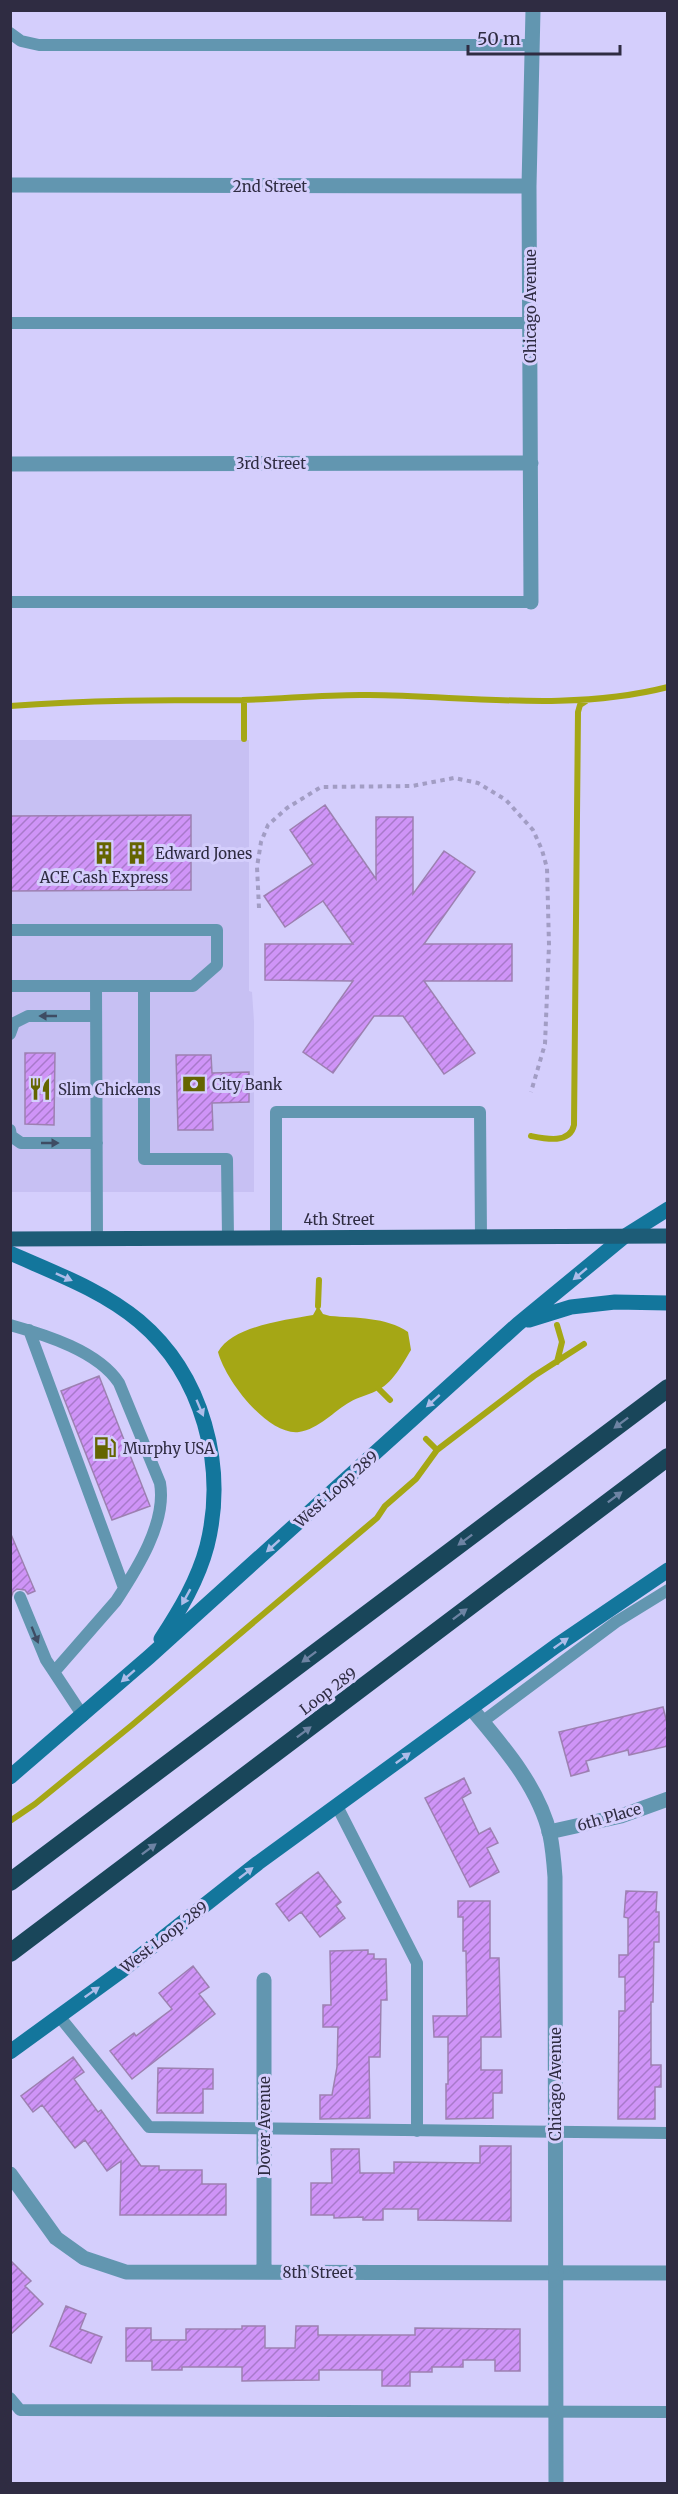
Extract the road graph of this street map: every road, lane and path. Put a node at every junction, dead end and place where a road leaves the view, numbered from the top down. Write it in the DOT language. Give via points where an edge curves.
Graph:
graph roads {
  1 [pos="533,10"];
  2 [pos="10,33"];
  3 [pos="533,45"];
  4 [pos="10,185"];
  5 [pos="530,186"];
  6 [pos="10,323"];
  7 [pos="530,323"];
  8 [pos="531,463"];
  9 [pos="10,464"];
  10 [pos="10,602"];
  11 [pos="531,602"];
  12 [pos="259,908"];
  13 [pos="10,930"];
  14 [pos="10,986"];
  15 [pos="96,986"];
  16 [pos="144,986"];
  17 [pos="96,1016"];
  18 [pos="10,1034"];
  19 [pos="531,1092"];
  20 [pos="10,1130"];
  21 [pos="97,1143"];
  22 [pos="668,1209"];
  23 [pos="625,1236"];
  24 [pos="668,1236"];
  25 [pos="481,1237"];
  26 [pos="228,1238"];
  27 [pos="276,1238"];
  28 [pos="10,1239"];
  29 [pos="97,1239"];
  30 [pos="10,1253"];
  31 [pos="668,1303"];
  32 [pos="518,1324"];
  33 [pos="10,1325"];
  34 [pos="29,1330"];
  35 [pos="668,1388"];
  36 [pos="668,1457"];
  37 [pos="668,1570"];
  38 [pos="124,1588"];
  39 [pos="668,1590"];
  40 [pos="20,1597"];
  41 [pos="149,1657"];
  42 [pos="54,1672"];
  43 [pos="471,1708"];
  44 [pos="82,1716"];
  45 [pos="482,1722"];
  46 [pos="160,1769"];
  47 [pos="11,1774"];
  48 [pos="668,1799"];
  49 [pos="337,1806"];
  50 [pos="549,1833"];
  51 [pos="10,1870"];
  52 [pos="10,1882"];
  53 [pos="102,1885"];
  54 [pos="10,1953"];
  55 [pos="10,1969"];
  56 [pos="264,1980"];
  57 [pos="59,2016"];
  58 [pos="10,2052"];
  59 [pos="264,2129"];
  60 [pos="417,2131"];
  61 [pos="555,2132"];
  62 [pos="668,2133"];
  63 [pos="10,2174"];
  64 [pos="264,2271"];
  65 [pos="555,2273"];
  66 [pos="668,2273"];
  67 [pos="10,2398"];
  68 [pos="668,2412"];
  69 [pos="556,2413"];
  70 [pos="556,2484"];
  1 -- 3 [label="street, Chicago Avenue"];
  2 -- 3 [label="lane" via="21,41 39,45"];
  3 -- 5 [label="street, Chicago Avenue"];
  4 -- 5 [label="street, 2nd Street"];
  5 -- 7 [label="street, Chicago Avenue"];
  6 -- 7 [label="lane"];
  7 -- 8 [label="street, Chicago Avenue"];
  8 -- 9 [label="street, 3rd Street"];
  8 -- 11 [label="street, Chicago Avenue"];
  10 -- 11 [label="lane"];
  12 -- 19 [label="path" via="257,867 268,825 321,787 411,786 454,778 478,783 506,800 533,830 547,868 545,1044"];
  13 -- 16 [label="lane" via="217,930 217,965 193,986"];
  14 -- 15 [label="lane"];
  15 -- 16 [label="lane"];
  15 -- 17 [label="lane"];
  16 -- 26 [label="lane" via="144,1159 227,1159"];
  17 -- 18 [label="lane, one-way" via="28,1016 14,1023"];
  17 -- 21 [label="lane"];
  20 -- 21 [label="lane, one-way" via="11,1136 21,1143"];
  21 -- 29 [label="lane"];
  22 -- 23 [label="main road, West Loop 289"];
  23 -- 24 [label="main road, 4th Street"];
  23 -- 25 [label="main road, 4th Street"];
  23 -- 32 [label="main road, West Loop 289, one-way"];
  25 -- 27 [label="main road, 4th Street"];
  25 -- 27 [label="lane" via="480,1112 276,1112"];
  26 -- 27 [label="main road, 4th Street"];
  26 -- 29 [label="main road, 4th Street"];
  28 -- 29 [label="main road, 4th Street"];
  30 -- 41 [label="main road, one-way" via="81,1284 141,1322 174,1359 204,1419 214,1476 207,1545 191,1589"];
  31 -- 32 [label="main road" via="571,1306"];
  32 -- 41 [label="main road, West Loop 289, one-way"];
  33 -- 34 [label="lane"];
  34 -- 38 [label="lane"];
  34 -- 38 [label="lane" via="85,1353 112,1372 160,1483 162,1498 156,1527"];
  35 -- 46 [label="highway, one-way"];
  53 -- 36 [label="highway, Loop 289, one-way"];
  43 -- 37 [label="main road, West Loop 289, one-way"];
  38 -- 42 [label="lane"];
  39 -- 45 [label="lane" via="616,1622"];
  40 -- 42 [label="lane, one-way"];
  41 -- 44 [label="main road, West Loop 289, one-way"];
  42 -- 44 [label="lane"];
  43 -- 45 [label="street, Chicago Avenue"];
  49 -- 43 [label="main road, West Loop 289, one-way"];
  44 -- 47 [label="main road, West Loop 289"];
  45 -- 50 [label="street, Chicago Avenue" via="522,1775"];
  46 -- 51 [label="highway"];
  46 -- 52 [label="highway"];
  48 -- 50 [label="street, 6th Place" via="621,1816"];
  57 -- 49 [label="main road, West Loop 289, one-way"];
  49 -- 60 [label="lane" via="417,1963"];
  50 -- 61 [label="street, Chicago Avenue" via="555,1877"];
  53 -- 54 [label="highway, Loop 289"];
  53 -- 55 [label="highway"];
  56 -- 59 [label="street, Dover Avenue"];
  57 -- 58 [label="main road, West Loop 289"];
  57 -- 59 [label="lane" via="149,2127"];
  59 -- 60 [label="lane"];
  59 -- 64 [label="street, Dover Avenue"];
  60 -- 61 [label="lane"];
  61 -- 62 [label="lane"];
  61 -- 65 [label="street, Chicago Avenue"];
  63 -- 64 [label="street, 8th Street" via="56,2238 84,2258 126,2272"];
  64 -- 65 [label="street, 8th Street"];
  65 -- 66 [label="street, 8th Street"];
  65 -- 69 [label="street, Chicago Avenue"];
  67 -- 69 [label="lane" via="20,2410"];
  68 -- 69 [label="lane"];
  69 -- 70 [label="street, Chicago Avenue"];
}
